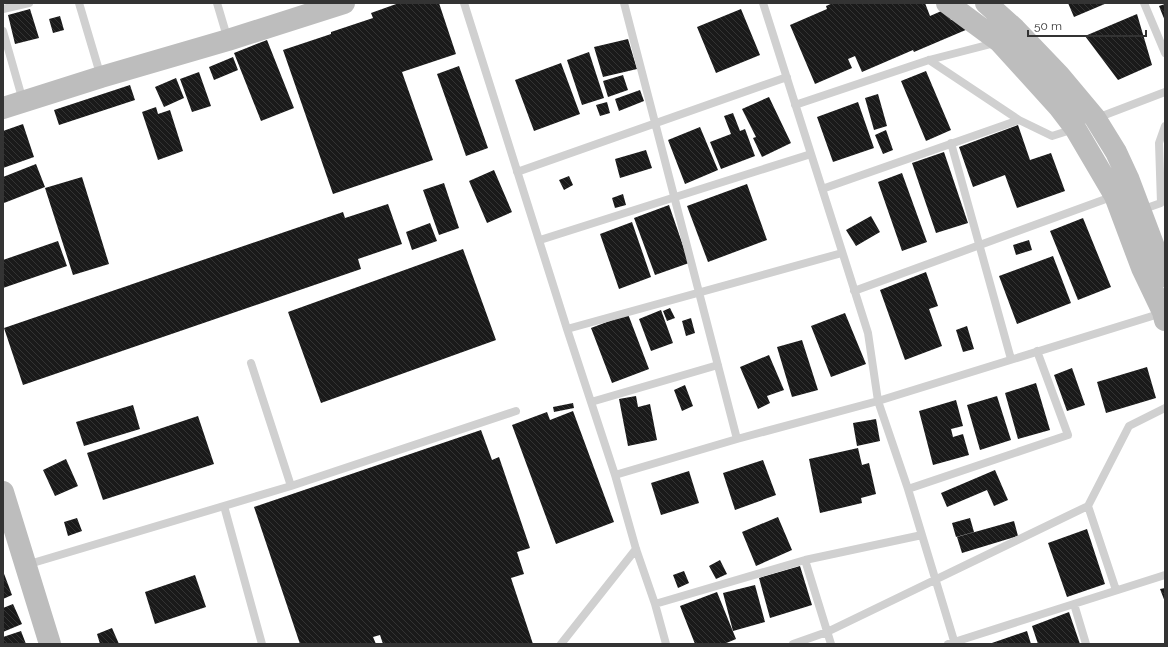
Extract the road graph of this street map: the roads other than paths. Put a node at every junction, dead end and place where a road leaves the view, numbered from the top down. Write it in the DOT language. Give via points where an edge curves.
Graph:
graph roads {
  1 [pos="29,3"];
  2 [pos="78,3"];
  3 [pos="217,3"];
  4 [pos="344,3"];
  5 [pos="464,3"];
  6 [pos="624,3"];
  7 [pos="763,3"];
  8 [pos="946,3"];
  9 [pos="986,3"];
  10 [pos="1144,3"];
  11 [pos="3,9"];
  12 [pos="3,30"];
  13 [pos="228,40"];
  14 [pos="1000,42"];
  15 [pos="1165,53"];
  16 [pos="929,60"];
  17 [pos="101,77"];
  18 [pos="787,77"];
  19 [pos="1165,92"];
  20 [pos="13,105"];
  21 [pos="795,105"];
  22 [pos="1095,118"];
  23 [pos="1019,120"];
  24 [pos="655,123"];
  25 [pos="1165,126"];
  26 [pos="1075,128"];
  27 [pos="951,143"];
  28 [pos="811,154"];
  29 [pos="517,172"];
  30 [pos="822,189"];
  31 [pos="1115,196"];
  32 [pos="674,198"];
  33 [pos="1163,202"];
  34 [pos="1140,210"];
  35 [pos="540,240"];
  36 [pos="980,245"];
  37 [pos="842,253"];
  38 [pos="1156,268"];
  39 [pos="854,291"];
  40 [pos="699,293"];
  41 [pos="1164,316"];
  42 [pos="567,329"];
  43 [pos="1037,351"];
  44 [pos="1011,359"];
  45 [pos="251,363"];
  46 [pos="718,365"];
  47 [pos="878,401"];
  48 [pos="591,402"];
  49 [pos="1165,408"];
  50 [pos="516,411"];
  51 [pos="737,439"];
  52 [pos="615,475"];
  53 [pos="291,486"];
  54 [pos="908,490"];
  55 [pos="3,492"];
  56 [pos="224,506"];
  57 [pos="1088,506"];
  58 [pos="922,534"];
  59 [pos="636,548"];
  60 [pos="805,560"];
  61 [pos="25,565"];
  62 [pos="1165,575"];
  63 [pos="935,580"];
  64 [pos="1116,590"];
  65 [pos="655,604"];
  66 [pos="1074,604"];
  67 [pos="828,632"];
  68 [pos="952,643"];
  69 [pos="50,644"];
  70 [pos="262,644"];
  71 [pos="561,644"];
  72 [pos="666,644"];
  73 [pos="792,644"];
  74 [pos="831,644"];
  75 [pos="1086,644"];
  1 -- 11 [label="lane"];
  2 -- 17 [label="lane"];
  3 -- 13 [label="lane"];
  4 -- 13 [label="street"];
  5 -- 29 [label="lane"];
  6 -- 24 [label="lane"];
  7 -- 18 [label="lane"];
  8 -- 14 [label="street"];
  9 -- 22 [label="street" via="1015,29"];
  10 -- 15 [label="lane"];
  12 -- 20 [label="lane"];
  13 -- 17 [label="street"];
  14 -- 16 [label="lane"];
  14 -- 26 [label="street"];
  16 -- 21 [label="lane"];
  16 -- 23 [label="lane"];
  17 -- 20 [label="street"];
  18 -- 21 [label="lane"];
  18 -- 24 [label="lane"];
  19 -- 22 [label="lane"];
  21 -- 28 [label="lane"];
  22 -- 34 [label="street" via="1116,152"];
  23 -- 26 [label="lane" via="1052,136"];
  23 -- 27 [label="lane"];
  24 -- 29 [label="lane"];
  24 -- 32 [label="lane"];
  25 -- 33 [label="lane" via="1159,143"];
  26 -- 31 [label="street"];
  27 -- 30 [label="lane"];
  27 -- 36 [label="lane"];
  28 -- 30 [label="lane"];
  28 -- 32 [label="lane"];
  29 -- 35 [label="lane"];
  30 -- 37 [label="lane"];
  31 -- 36 [label="lane"];
  31 -- 38 [label="street"];
  32 -- 35 [label="lane"];
  32 -- 40 [label="lane"];
  33 -- 34 [label="lane"];
  34 -- 38 [label="street"];
  35 -- 42 [label="lane"];
  36 -- 39 [label="lane"];
  36 -- 44 [label="lane"];
  37 -- 39 [label="lane"];
  37 -- 40 [label="lane"];
  38 -- 41 [label="street"];
  39 -- 47 [label="lane" via="868,333"];
  40 -- 42 [label="lane"];
  40 -- 46 [label="lane"];
  41 -- 43 [label="lane"];
  42 -- 48 [label="lane"];
  43 -- 44 [label="lane"];
  43 -- 54 [label="lane" via="1068,435"];
  44 -- 47 [label="lane"];
  45 -- 53 [label="lane"];
  46 -- 48 [label="lane"];
  46 -- 51 [label="lane"];
  47 -- 51 [label="lane"];
  47 -- 54 [label="lane"];
  48 -- 52 [label="lane"];
  49 -- 57 [label="lane" via="1129,426"];
  50 -- 53 [label="lane"];
  51 -- 52 [label="lane"];
  52 -- 59 [label="lane"];
  53 -- 56 [label="lane"];
  54 -- 58 [label="lane"];
  55 -- 61 [label="street"];
  56 -- 61 [label="lane"];
  56 -- 70 [label="lane"];
  57 -- 63 [label="lane"];
  57 -- 64 [label="lane"];
  58 -- 60 [label="lane"];
  58 -- 63 [label="lane"];
  59 -- 65 [label="lane"];
  59 -- 71 [label="lane"];
  60 -- 65 [label="lane"];
  60 -- 67 [label="lane"];
  61 -- 69 [label="street"];
  62 -- 64 [label="lane"];
  63 -- 67 [label="lane"];
  63 -- 68 [label="lane"];
  64 -- 66 [label="lane"];
  65 -- 72 [label="lane"];
  66 -- 68 [label="lane"];
  66 -- 75 [label="lane"];
  67 -- 73 [label="lane"];
  67 -- 74 [label="lane"];
}
